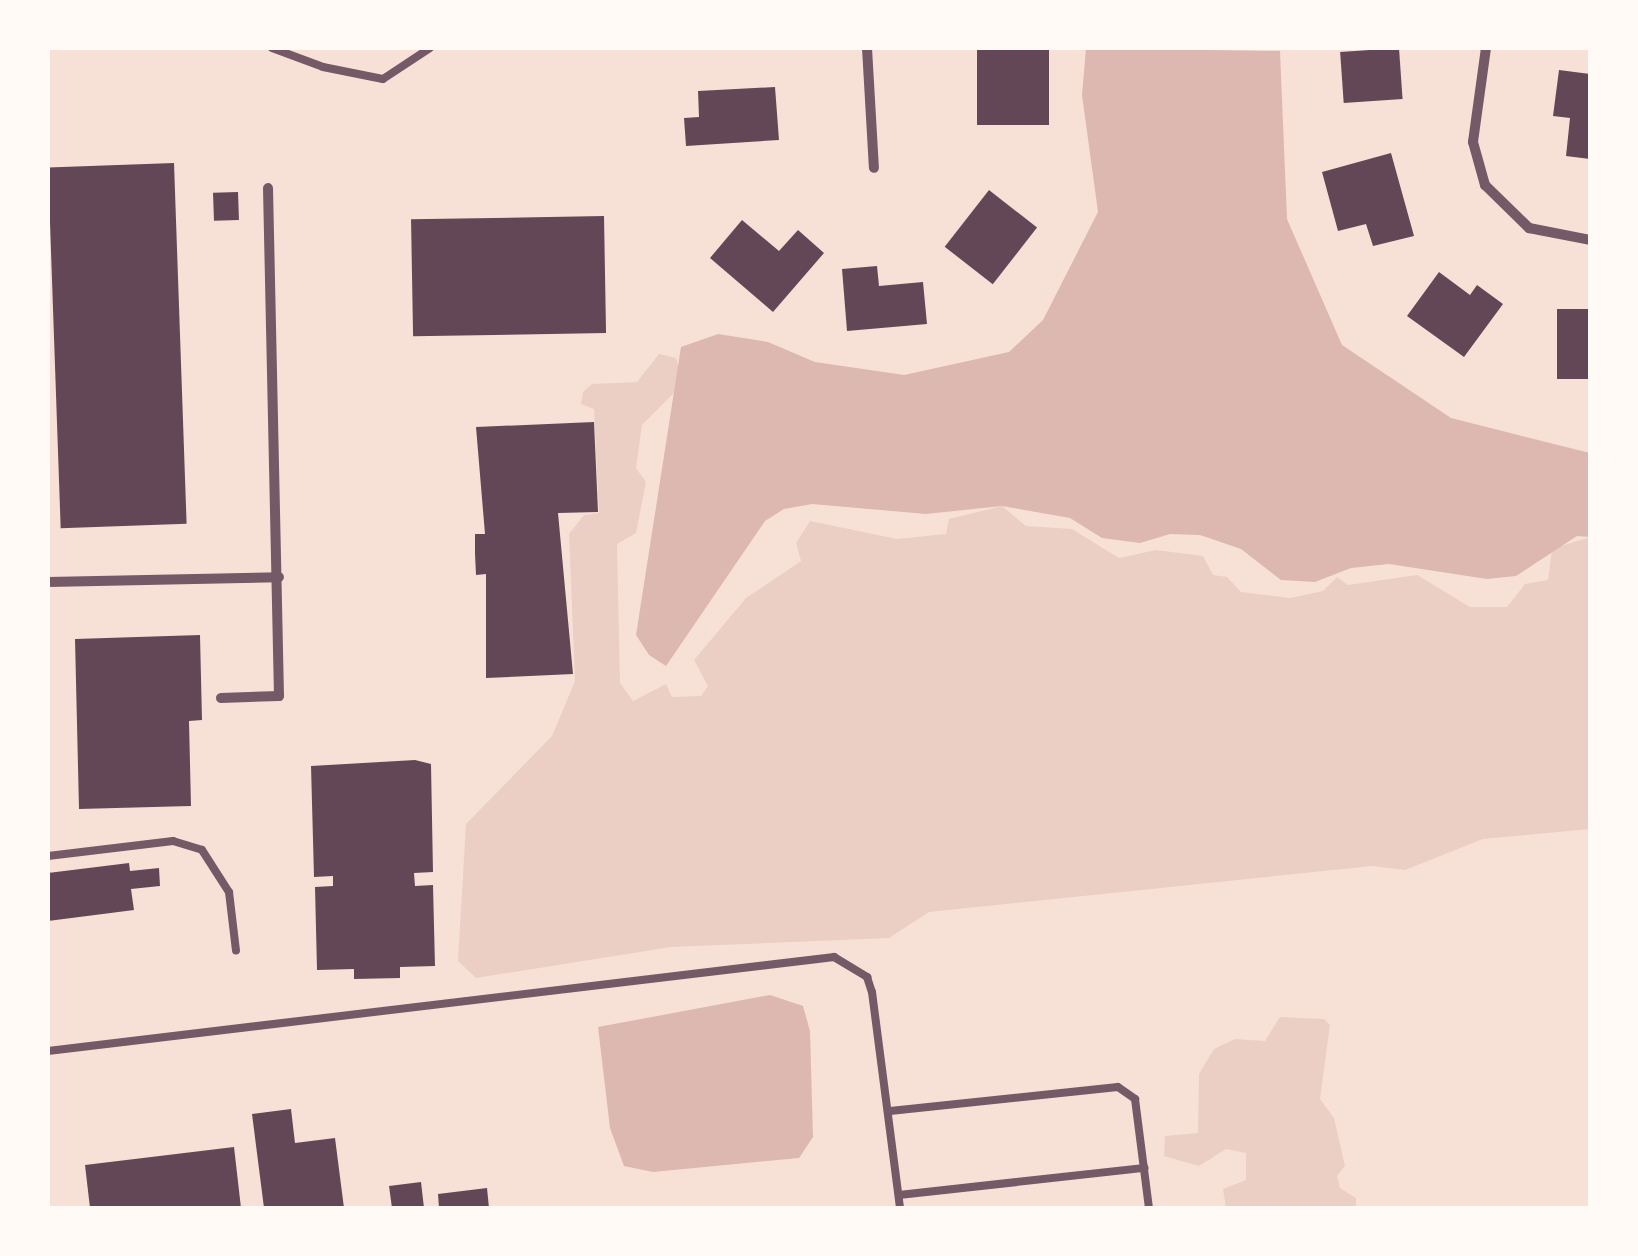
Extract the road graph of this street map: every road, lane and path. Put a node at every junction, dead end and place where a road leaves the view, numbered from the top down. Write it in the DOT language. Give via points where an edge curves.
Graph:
graph roads {
  1 [pos="272,48"];
  2 [pos="430,48"];
  3 [pos="867,48"];
  4 [pos="1486,48"];
  5 [pos="874,168"];
  6 [pos="268,188"];
  7 [pos="1590,240"];
  8 [pos="279,577"];
  9 [pos="48,582"];
  10 [pos="221,698"];
  11 [pos="48,856"];
  12 [pos="236,951"];
  13 [pos="48,1051"];
  14 [pos="890,1111"];
  15 [pos="1145,1168"];
  16 [pos="899,1196"];
  17 [pos="900,1208"];
  18 [pos="1149,1208"];
  1 -- 2 [label="lane" via="383,80"];
  3 -- 5 [label="street"];
  4 -- 7 [label="street" via="1473,142 1485,184 1529,228"];
  6 -- 8 [label="street"];
  8 -- 9 [label="street"];
  8 -- 10 [label="street" via="279,696"];
  11 -- 12 [label="lane" via="173,841 202,850 229,892"];
  13 -- 14 [label="lane" via="834,957 852,964 872,992"];
  14 -- 15 [label="lane" via="1118,1087 1135,1098"];
  14 -- 16 [label="lane"];
  15 -- 16 [label="lane"];
  15 -- 18 [label="lane"];
  16 -- 17 [label="lane"];
}
